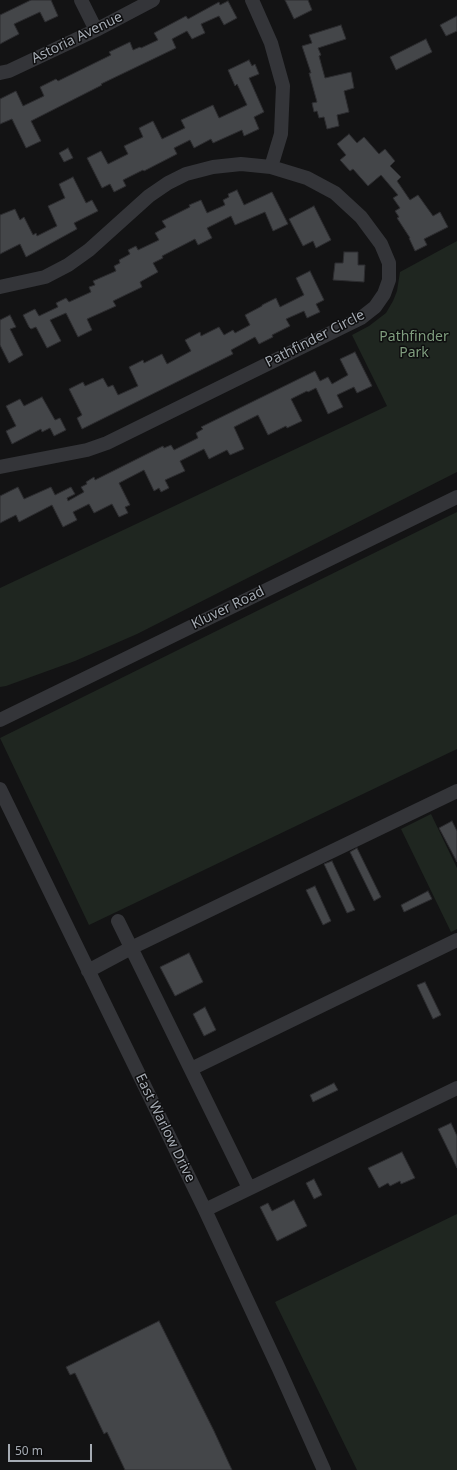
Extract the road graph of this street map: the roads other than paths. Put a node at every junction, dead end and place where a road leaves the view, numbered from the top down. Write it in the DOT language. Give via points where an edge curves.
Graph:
graph roads {
  1 [pos="81,0"];
  2 [pos="153,0"];
  3 [pos="252,0"];
  4 [pos="96,30"];
  5 [pos="0,73"];
  6 [pos="271,167"];
  7 [pos="0,287"];
  8 [pos="0,467"];
  9 [pos="457,497"];
  10 [pos="0,720"];
  11 [pos="0,789"];
  12 [pos="457,791"];
  13 [pos="118,921"];
  14 [pos="457,940"];
  15 [pos="132,948"];
  16 [pos="88,971"];
  17 [pos="190,1069"];
  18 [pos="457,1088"];
  19 [pos="249,1188"];
  20 [pos="205,1210"];
  21 [pos="324,1470"];
  1 -- 4 [label="street"];
  2 -- 4 [label="street, Astoria Avenue"];
  3 -- 6 [label="street" via="271,43 283,86 281,134"];
  4 -- 5 [label="street, Astoria Avenue" via="9,72"];
  6 -- 7 [label="street, Pathfinder Circle" via="241,164 213,167 186,174 149,196 89,250 68,265 45,278"];
  6 -- 8 [label="street, Pathfinder Circle" via="307,178 335,193 361,217 381,244 389,262 389,280 384,294 375,307 361,318 107,443 87,450"];
  9 -- 10 [label="street, Kluver Road"];
  11 -- 16 [label="street, East Warlow Drive"];
  12 -- 15 [label="street"];
  13 -- 15 [label="street"];
  14 -- 17 [label="street"];
  15 -- 16 [label="street"];
  15 -- 17 [label="street"];
  16 -- 20 [label="street, East Warlow Drive"];
  17 -- 19 [label="street"];
  18 -- 19 [label="street"];
  19 -- 20 [label="street"];
  20 -- 21 [label="street, East Warlow Drive"];
}
